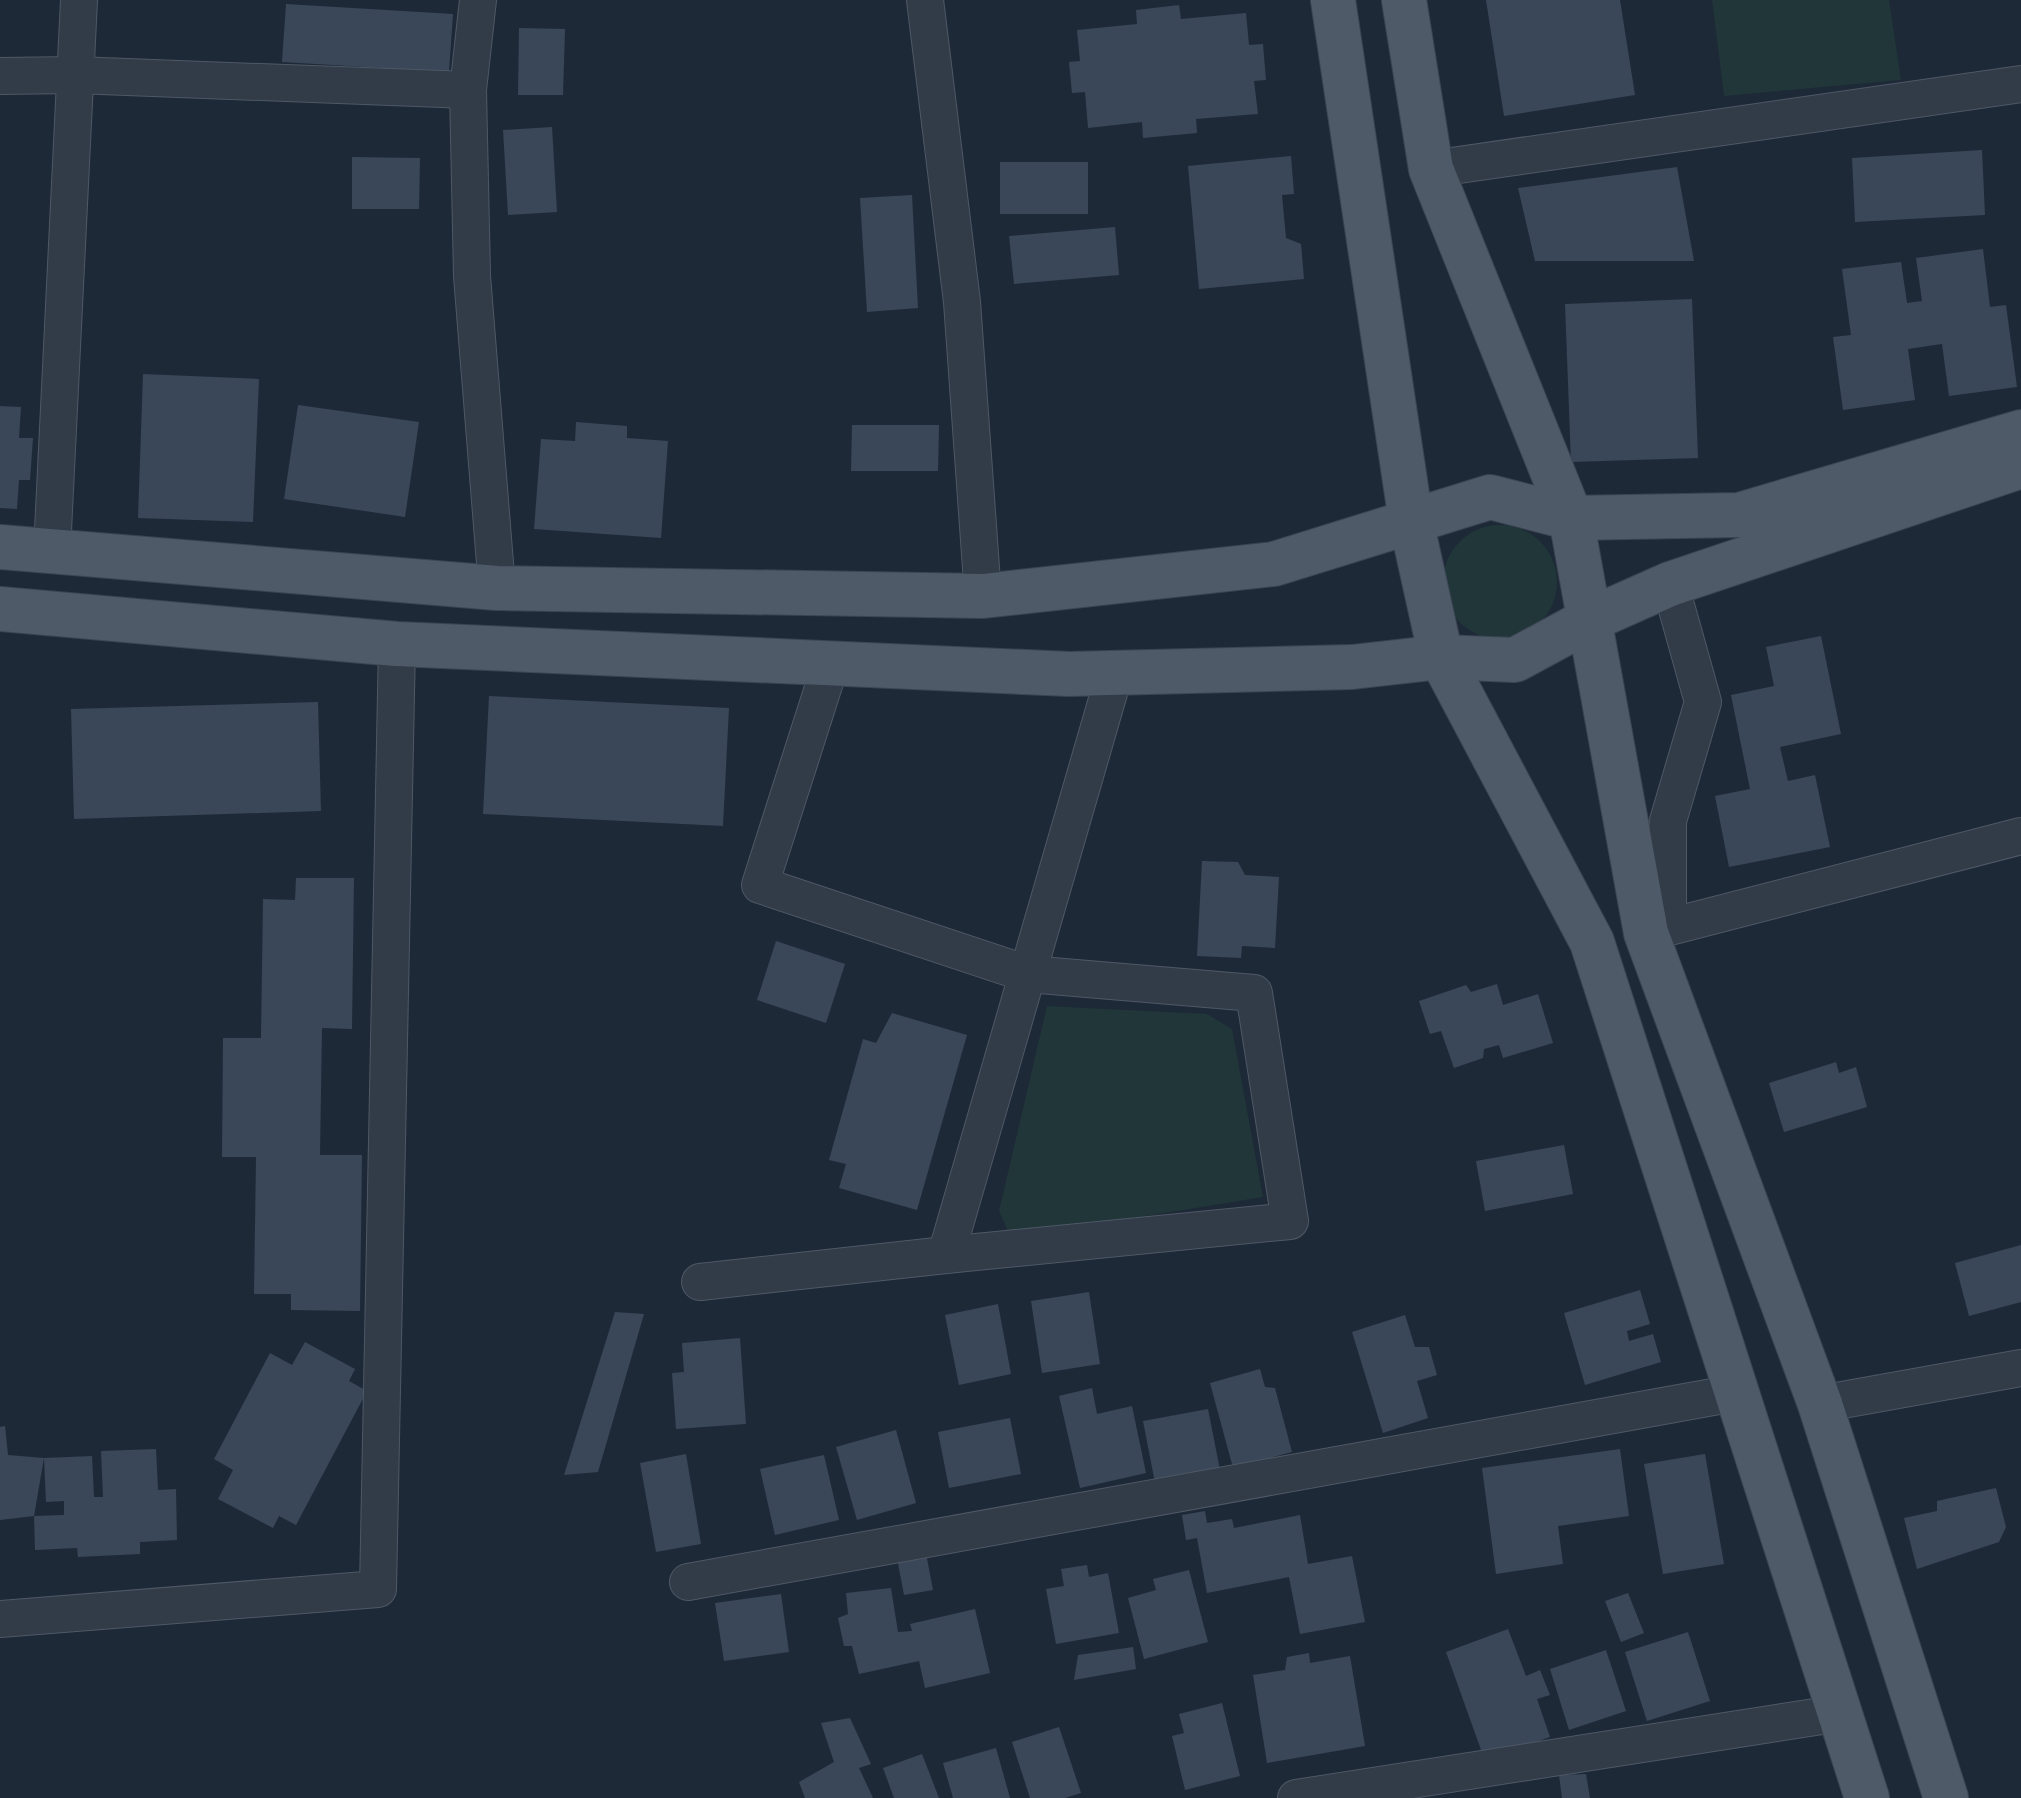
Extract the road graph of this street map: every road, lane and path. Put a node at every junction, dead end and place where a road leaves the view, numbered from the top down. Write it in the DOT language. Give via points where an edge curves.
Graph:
graph roads {
  1 [pos="79,0"];
  2 [pos="478,0"];
  3 [pos="925,0"];
  4 [pos="1333,0"];
  5 [pos="1404,0"];
  6 [pos="75,75"];
  7 [pos="0,76"];
  8 [pos="2021,84"];
  9 [pos="468,90"];
  10 [pos="1431,169"];
  11 [pos="2021,432"];
  12 [pos="2021,466"];
  13 [pos="1571,518"];
  14 [pos="1411,521"];
  15 [pos="0,547"];
  16 [pos="52,551"];
  17 [pos="1670,584"];
  18 [pos="497,588"];
  19 [pos="983,596"];
  20 [pos="0,609"];
  21 [pos="1589,620"];
  22 [pos="397,644"];
  23 [pos="1441,657"];
  24 [pos="831,663"];
  25 [pos="1115,672"];
  26 [pos="2021,836"];
  27 [pos="1657,930"];
  28 [pos="1028,974"];
  29 [pos="946,1255"];
  30 [pos="700,1282"];
  31 [pos="2021,1368"];
  32 [pos="1735,1393"];
  33 [pos="1820,1404"];
  34 [pos="688,1582"];
  35 [pos="0,1619"];
  36 [pos="1841,1713"];
  37 [pos="1296,1798"];
  38 [pos="1867,1798"];
  39 [pos="1946,1798"];
  1 -- 6 [label="street"];
  2 -- 9 [label="street"];
  3 -- 19 [label="street" via="962,302"];
  4 -- 14 [label="main road"];
  5 -- 10 [label="main road"];
  6 -- 7 [label="street"];
  6 -- 9 [label="street"];
  6 -- 16 [label="street"];
  8 -- 10 [label="street"];
  9 -- 18 [label="street" via="472,276"];
  10 -- 13 [label="main road"];
  11 -- 13 [label="main road" via="1739,515"];
  12 -- 17 [label="main road"];
  13 -- 14 [label="main road" via="1490,497"];
  13 -- 21 [label="main road"];
  14 -- 19 [label="main road" via="1274,564"];
  14 -- 23 [label="main road"];
  15 -- 16 [label="main road"];
  16 -- 18 [label="main road"];
  17 -- 21 [label="main road"];
  17 -- 27 [label="street" via="1703,702 1668,821"];
  18 -- 19 [label="main road"];
  20 -- 22 [label="main road"];
  21 -- 23 [label="main road" via="1515,660"];
  21 -- 27 [label="main road"];
  22 -- 24 [label="main road"];
  22 -- 35 [label="street" via="378,1589"];
  23 -- 25 [label="main road" via="1352,667"];
  23 -- 32 [label="main road" via="1592,942"];
  24 -- 25 [label="main road"];
  24 -- 28 [label="street" via="760,885"];
  25 -- 28 [label="street"];
  26 -- 27 [label="street"];
  27 -- 33 [label="main road"];
  28 -- 29 [label="street"];
  28 -- 29 [label="street" via="1254,993 1290,1221"];
  29 -- 30 [label="street"];
  31 -- 33 [label="street"];
  32 -- 34 [label="street"];
  32 -- 36 [label="main road"];
  33 -- 39 [label="main road"];
  36 -- 37 [label="street"];
  36 -- 38 [label="main road"];
}
